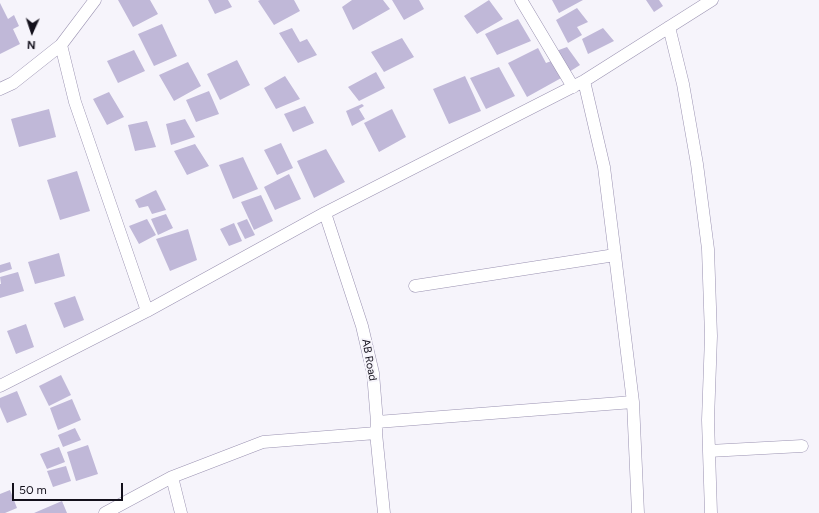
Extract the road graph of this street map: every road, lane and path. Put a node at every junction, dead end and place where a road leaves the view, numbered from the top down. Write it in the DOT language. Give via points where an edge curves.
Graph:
graph roads {
  1 [pos="95,0"];
  2 [pos="521,0"];
  3 [pos="712,0"];
  4 [pos="669,28"];
  5 [pos="61,45"];
  6 [pos="584,81"];
  7 [pos="573,87"];
  8 [pos="0,89"];
  9 [pos="325,213"];
  10 [pos="615,255"];
  11 [pos="415,286"];
  12 [pos="147,311"];
  13 [pos="0,386"];
  14 [pos="633,402"];
  15 [pos="376,427"];
  16 [pos="802,446"];
  17 [pos="709,451"];
  18 [pos="172,477"];
  19 [pos="105,513"];
  20 [pos="181,513"];
  21 [pos="384,513"];
  22 [pos="638,513"];
  23 [pos="711,513"];
  1 -- 5 [label="street"];
  2 -- 7 [label="street"];
  3 -- 4 [label="street"];
  4 -- 6 [label="street"];
  4 -- 17 [label="street" via="683,84 708,249 711,336"];
  5 -- 8 [label="street" via="12,83"];
  5 -- 12 [label="street" via="75,102"];
  6 -- 7 [label="street"];
  6 -- 10 [label="street" via="604,167"];
  7 -- 9 [label="street"];
  9 -- 12 [label="street"];
  9 -- 15 [label="street, AB Road" via="362,326 373,373"];
  10 -- 11 [label="street"];
  10 -- 14 [label="street"];
  12 -- 13 [label="street"];
  14 -- 15 [label="street"];
  14 -- 22 [label="street"];
  15 -- 18 [label="street" via="263,442"];
  15 -- 21 [label="street, AB Road"];
  16 -- 17 [label="street"];
  17 -- 23 [label="street"];
  18 -- 19 [label="street"];
  18 -- 20 [label="street"];
}
